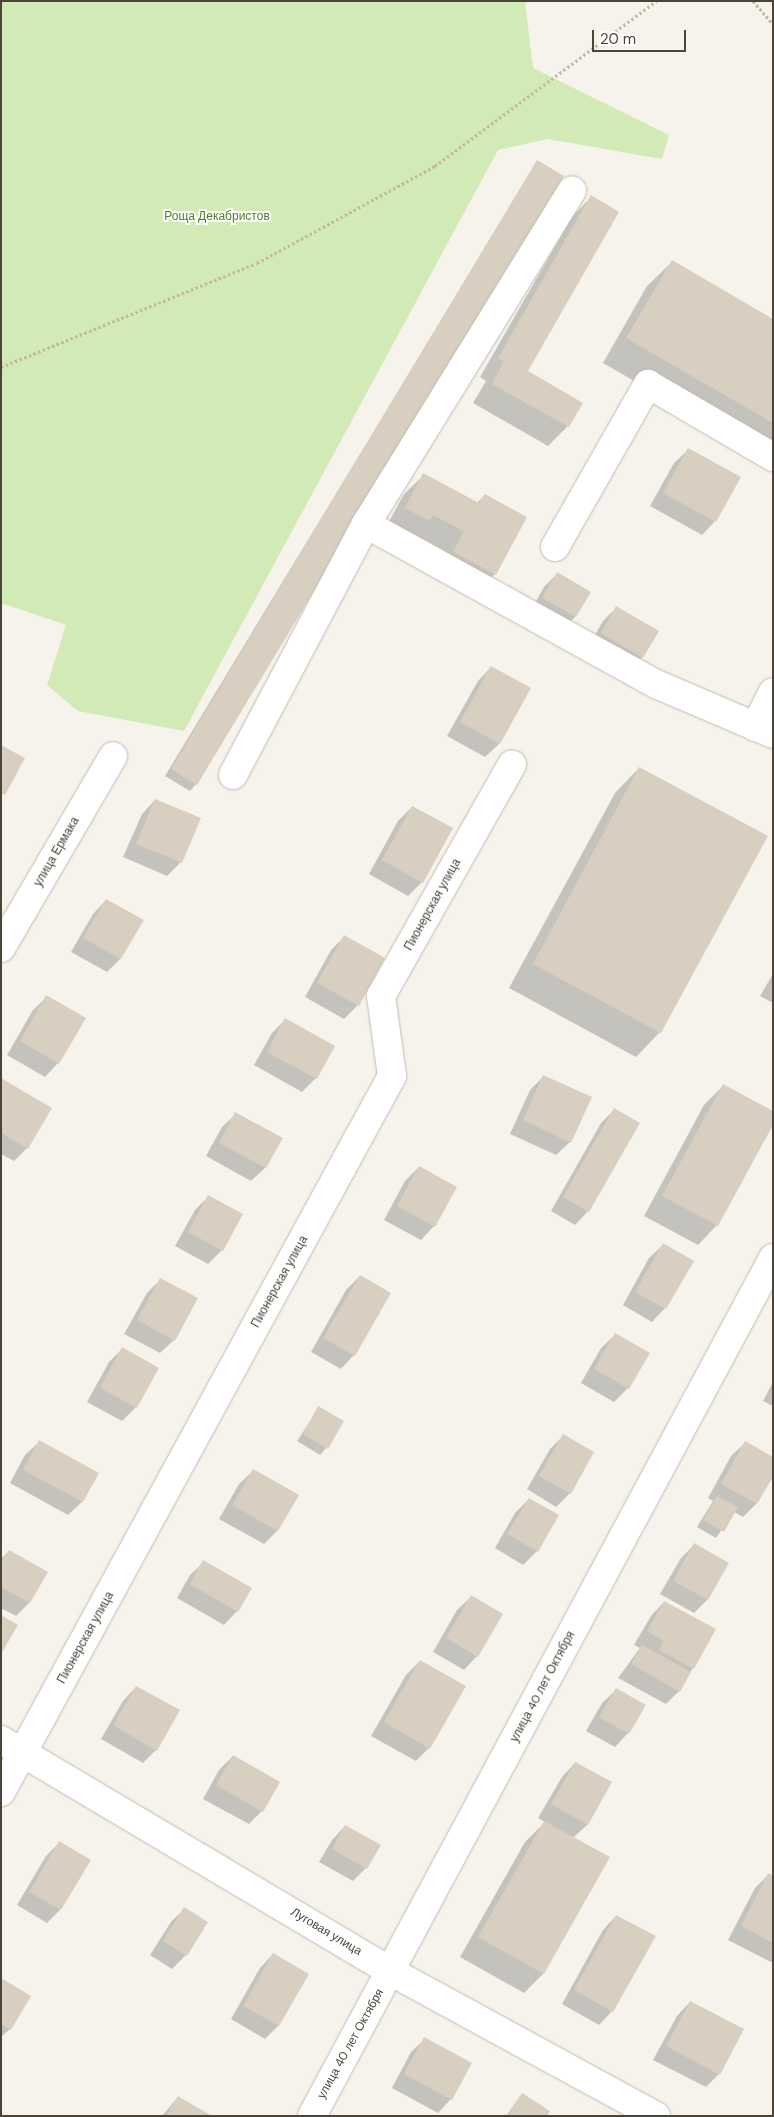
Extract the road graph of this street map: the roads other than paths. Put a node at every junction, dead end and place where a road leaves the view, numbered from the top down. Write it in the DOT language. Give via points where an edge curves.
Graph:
graph roads {
  1 [pos="572,191"];
  2 [pos="773,457"];
  3 [pos="366,524"];
  4 [pos="555,548"];
  5 [pos="773,692"];
  6 [pos="764,730"];
  7 [pos="113,756"];
  8 [pos="512,764"];
  9 [pos="233,775"];
  10 [pos="1,948"];
  11 [pos="773,1258"];
  12 [pos="13,1745"];
  13 [pos="1,1792"];
  14 [pos="390,1971"];
  15 [pos="312,2116"];
  16 [pos="656,2116"];
  1 -- 3 [label="street"];
  2 -- 4 [label="street" via="648,384"];
  3 -- 6 [label="street" via="656,684"];
  3 -- 9 [label="street"];
  5 -- 6 [label="street"];
  7 -- 10 [label="street, улица Ермака"];
  8 -- 12 [label="street, Пионерская улица" via="381,996 392,1076"];
  11 -- 14 [label="street, улица 40 лет Октября"];
  12 -- 13 [label="street, Пионерская улица"];
  12 -- 14 [label="street, Луговая улица"];
  14 -- 15 [label="street, улица 40 лет Октября"];
  14 -- 16 [label="street, Луговая улица"];
}
